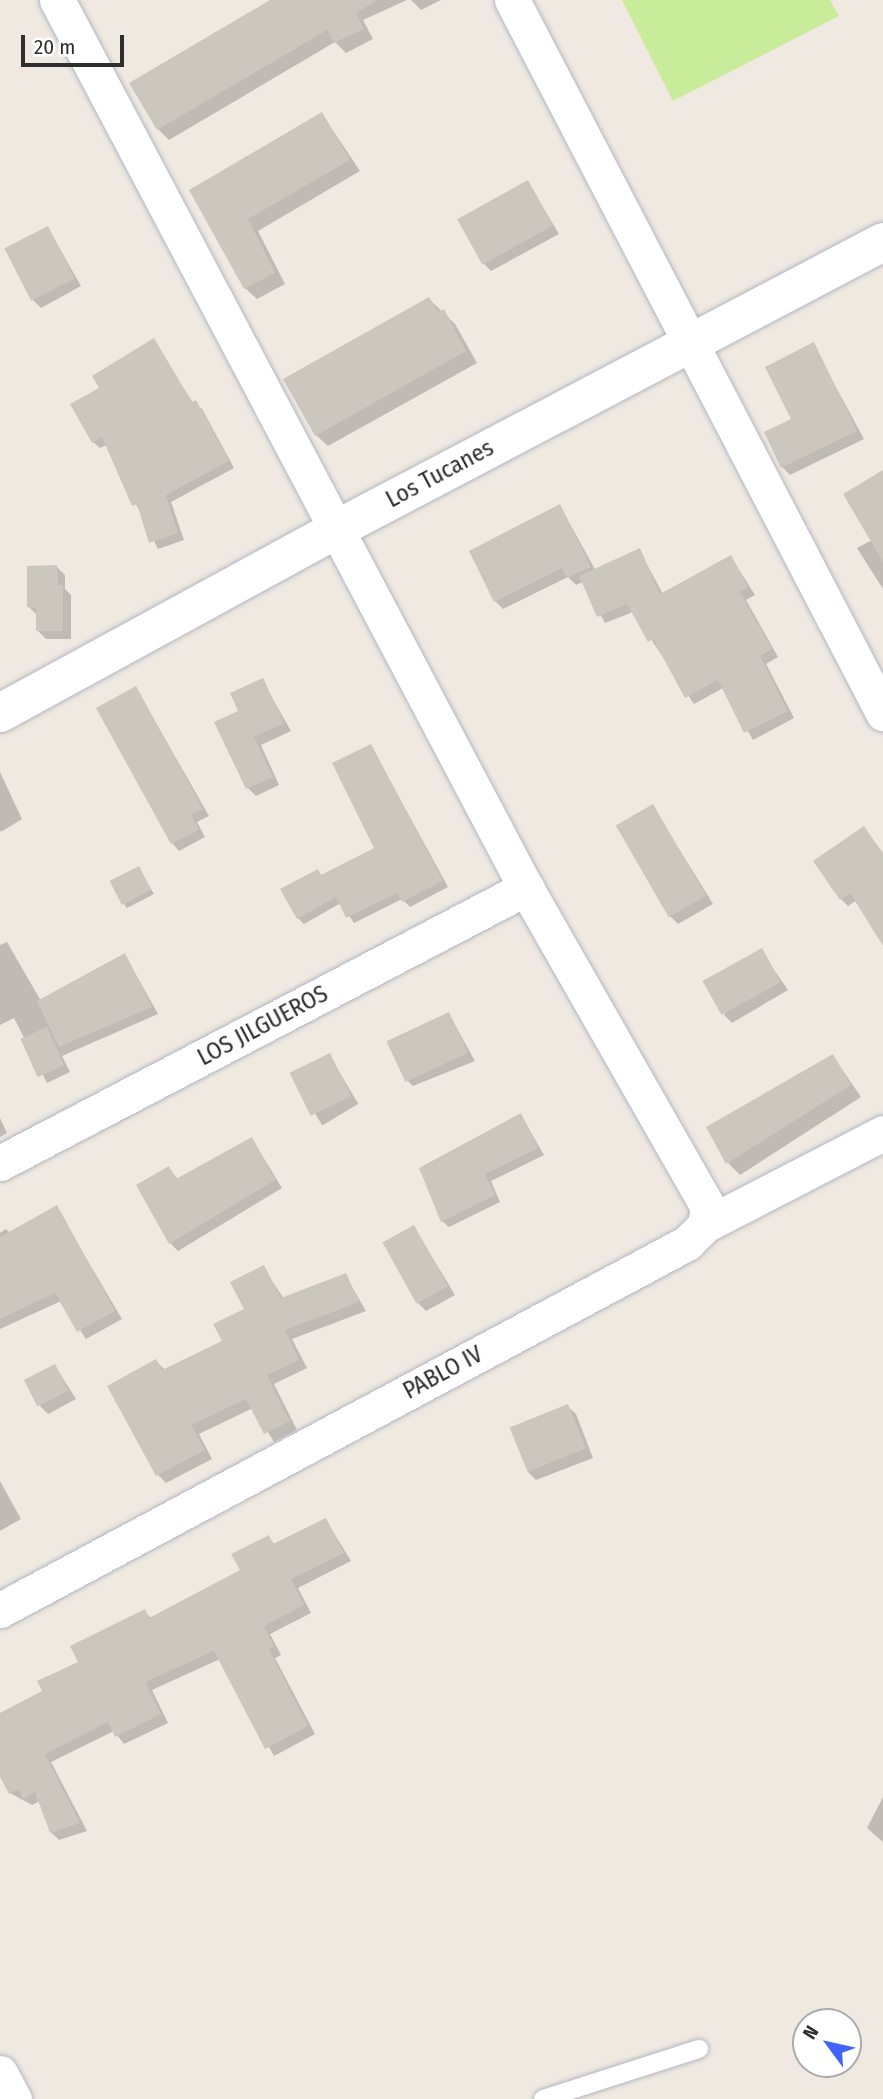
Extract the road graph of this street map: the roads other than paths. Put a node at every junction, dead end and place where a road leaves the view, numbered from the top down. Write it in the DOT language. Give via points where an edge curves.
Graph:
graph roads {
  1 [pos="57,0"];
  2 [pos="512,0"];
  3 [pos="883,242"];
  4 [pos="691,340"];
  5 [pos="335,530"];
  6 [pos="0,713"];
  7 [pos="883,713"];
  8 [pos="526,888"];
  9 [pos="883,1133"];
  10 [pos="0,1163"];
  11 [pos="705,1226"];
  12 [pos="0,1610"];
  13 [pos="699,2049"];
  14 [pos="0,2073"];
  15 [pos="13,2099"];
  16 [pos="543,2099"];
  1 -- 5 [label="street"];
  2 -- 4 [label="street"];
  3 -- 4 [label="street, Los Tucanes"];
  4 -- 5 [label="street, Los Tucanes"];
  4 -- 7 [label="street"];
  5 -- 6 [label="street, Los Tucanes"];
  5 -- 8 [label="street"];
  8 -- 10 [label="street, LOS JILGUEROS"];
  8 -- 11 [label="street" via="708,1207"];
  9 -- 11 [label="street, PABLO IV"];
  11 -- 12 [label="street, PABLO IV" via="687,1243"];
  13 -- 16 [label="lane"];
  14 -- 15 [label="street"];
}
